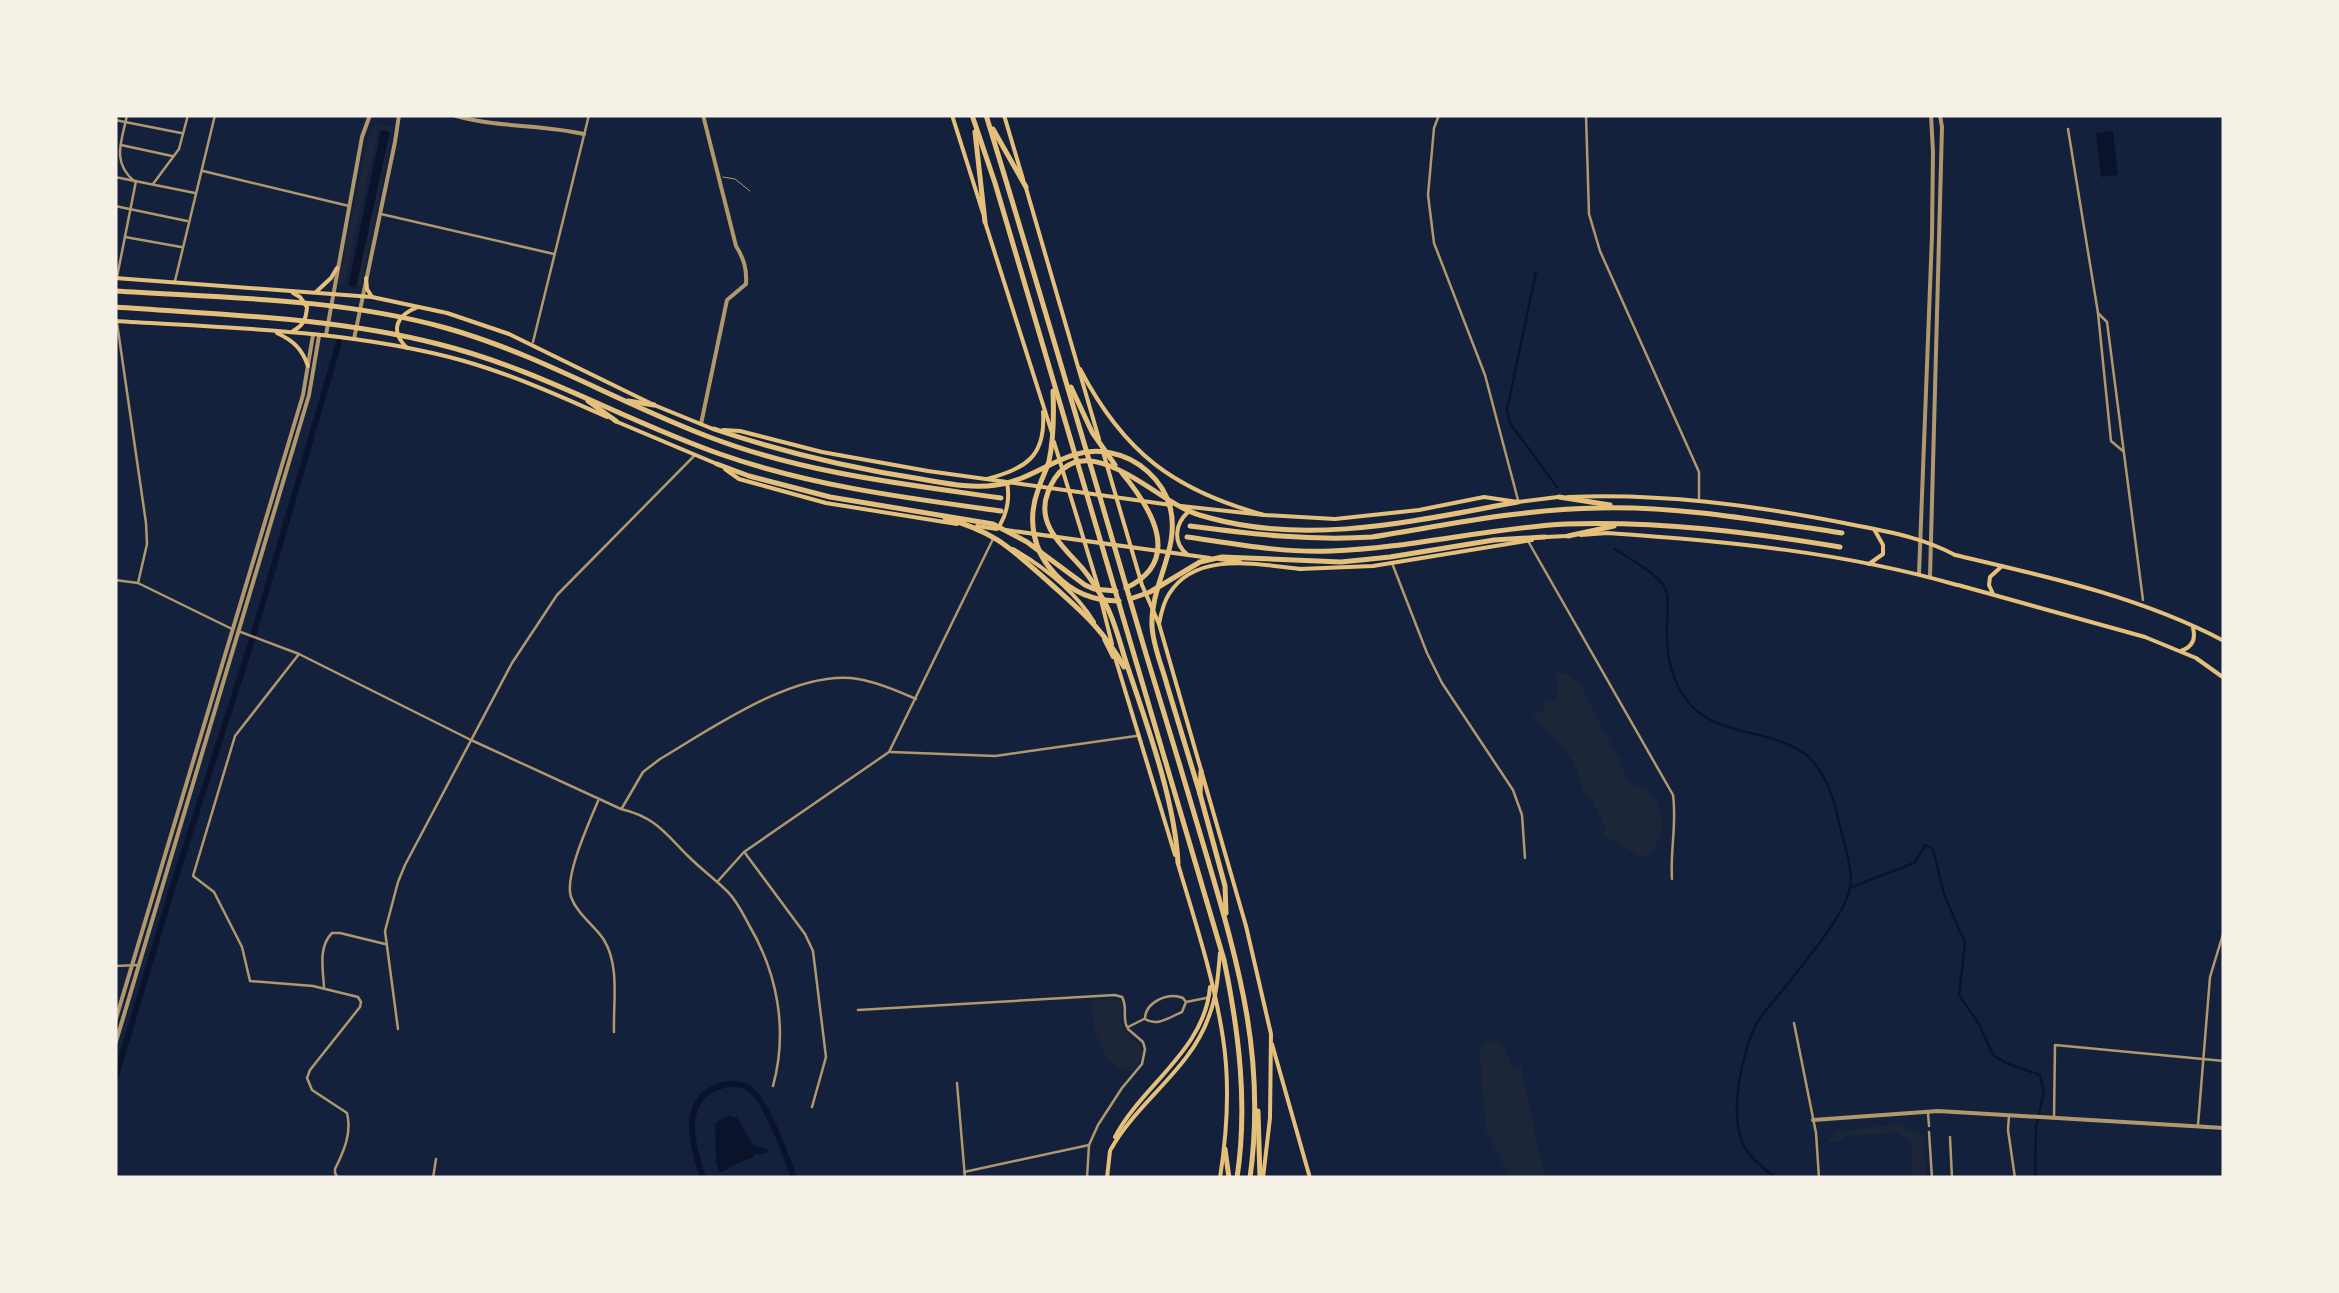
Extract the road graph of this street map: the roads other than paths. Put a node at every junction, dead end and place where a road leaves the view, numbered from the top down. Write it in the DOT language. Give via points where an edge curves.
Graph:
graph roads {
  1 [pos="127,115"];
  2 [pos="188,115"];
  3 [pos="215,115"];
  4 [pos="370,115"];
  5 [pos="398,115"];
  6 [pos="454,115"];
  7 [pos="492,115"];
  8 [pos="503,115"];
  9 [pos="589,115"];
  10 [pos="703,115"];
  11 [pos="952,115"];
  12 [pos="986,115"];
  13 [pos="1004,115"];
  14 [pos="1439,115"];
  15 [pos="1586,115"];
  16 [pos="1931,115"];
  17 [pos="1940,115"];
  18 [pos="973,117"];
  19 [pos="115,120"];
  20 [pos="126,122"];
  21 [pos="491,123"];
  22 [pos="502,124"];
  23 [pos="2068,129"];
  24 [pos="183,134"];
  25 [pos="584,134"];
  26 [pos="119,147"];
  27 [pos="174,156"];
  28 [pos="202,171"];
  29 [pos="720,176"];
  30 [pos="115,177"];
  31 [pos="136,182"];
  32 [pos="152,185"];
  33 [pos="1026,188"];
  34 [pos="750,190"];
  35 [pos="196,194"];
  36 [pos="115,206"];
  37 [pos="349,206"];
  38 [pos="130,209"];
  39 [pos="380,214"];
  40 [pos="189,221"];
  41 [pos="985,222"];
  42 [pos="125,237"];
  43 [pos="183,248"];
  44 [pos="555,254"];
  45 [pos="337,268"];
  46 [pos="116,278"];
  47 [pos="366,278"];
  48 [pos="174,282"];
  49 [pos="115,289"];
  50 [pos="289,290"];
  51 [pos="316,292"];
  52 [pos="332,294"];
  53 [pos="362,296"];
  54 [pos="372,297"];
  55 [pos="418,307"];
  56 [pos="115,309"];
  57 [pos="2098,313"];
  58 [pos="116,321"];
  59 [pos="273,332"];
  60 [pos="288,333"];
  61 [pos="319,336"];
  62 [pos="354,339"];
  63 [pos="532,344"];
  64 [pos="407,348"];
  65 [pos="1076,361"];
  66 [pos="308,366"];
  67 [pos="1064,371"];
  68 [pos="1052,378"];
  69 [pos="577,393"];
  70 [pos="620,400"];
  71 [pos="1042,402"];
  72 [pos="654,406"];
  73 [pos="616,421"];
  74 [pos="700,424"];
  75 [pos="714,429"];
  76 [pos="1924,445"];
  77 [pos="1935,446"];
  78 [pos="2123,451"];
  79 [pos="694,455"];
  80 [pos="716,464"];
  81 [pos="987,479"];
  82 [pos="1006,481"];
  83 [pos="1069,491"];
  84 [pos="1558,497"];
  85 [pos="1000,498"];
  86 [pos="1116,498"];
  87 [pos="1699,500"];
  88 [pos="1518,502"];
  89 [pos="1197,508"];
  90 [pos="1627,508"];
  91 [pos="908,509"];
  92 [pos="1002,511"];
  93 [pos="1264,516"];
  94 [pos="1625,524"];
  95 [pos="964,525"];
  96 [pos="1190,526"];
  97 [pos="997,529"];
  98 [pos="1874,529"];
  99 [pos="1842,534"];
  100 [pos="1568,536"];
  101 [pos="1187,537"];
  102 [pos="1545,537"];
  103 [pos="993,538"];
  104 [pos="1920,540"];
  105 [pos="1084,541"];
  106 [pos="1528,541"];
  107 [pos="1932,542"];
  108 [pos="1131,548"];
  109 [pos="1840,548"];
  110 [pos="1190,556"];
  111 [pos="1392,562"];
  112 [pos="1869,564"];
  113 [pos="2002,566"];
  114 [pos="1302,569"];
  115 [pos="1919,574"];
  116 [pos="1930,577"];
  117 [pos="115,580"];
  118 [pos="138,583"];
  119 [pos="1993,594"];
  120 [pos="2143,600"];
  121 [pos="1158,624"];
  122 [pos="2191,624"];
  123 [pos="235,630"];
  124 [pos="2224,641"];
  125 [pos="2181,651"];
  126 [pos="299,654"];
  127 [pos="1117,666"];
  128 [pos="2224,678"];
  129 [pos="1134,686"];
  130 [pos="916,700"];
  131 [pos="1139,736"];
  132 [pos="472,740"];
  133 [pos="890,752"];
  134 [pos="1201,770"];
  135 [pos="1200,794"];
  136 [pos="598,799"];
  137 [pos="621,809"];
  138 [pos="744,852"];
  139 [pos="1525,858"];
  140 [pos="1178,863"];
  141 [pos="1672,880"];
  142 [pos="716,882"];
  143 [pos="1227,926"];
  144 [pos="2224,931"];
  145 [pos="386,945"];
  146 [pos="1221,949"];
  147 [pos="135,965"];
  148 [pos="115,966"];
  149 [pos="1210,982"];
  150 [pos="324,988"];
  151 [pos="1209,998"];
  152 [pos="118,1000"];
  153 [pos="1186,1002"];
  154 [pos="858,1010"];
  155 [pos="1145,1019"];
  156 [pos="115,1020"];
  157 [pos="1794,1023"];
  158 [pos="1127,1028"];
  159 [pos="398,1029"];
  160 [pos="614,1032"];
  161 [pos="1270,1034"];
  162 [pos="115,1045"];
  163 [pos="2203,1060"];
  164 [pos="2224,1062"];
  165 [pos="957,1083"];
  166 [pos="773,1086"];
  167 [pos="1256,1087"];
  168 [pos="812,1106"];
  169 [pos="1928,1112"];
  170 [pos="2009,1115"];
  171 [pos="2054,1117"];
  172 [pos="1813,1120"];
  173 [pos="2198,1126"];
  174 [pos="2224,1128"];
  175 [pos="1950,1137"];
  176 [pos="1089,1145"];
  177 [pos="1110,1149"];
  178 [pos="1225,1149"];
  179 [pos="436,1159"];
  180 [pos="964,1175"];
  181 [pos="338,1178"];
  182 [pos="433,1178"];
  183 [pos="1087,1178"];
  184 [pos="1107,1178"];
  185 [pos="1220,1178"];
  186 [pos="1233,1178"];
  187 [pos="1250,1178"];
  188 [pos="1262,1178"];
  189 [pos="1310,1178"];
  190 [pos="1819,1178"];
  191 [pos="1932,1178"];
  192 [pos="1952,1178"];
  193 [pos="2014,1178"];
  1 -- 20 [label="street"];
  2 -- 24 [label="street"];
  3 -- 28 [label="street"];
  4 -- 37 [label="street"];
  5 -- 39 [label="street"];
  6 -- 21 [label="street"];
  7 -- 21 [label="street"];
  8 -- 22 [label="street"];
  9 -- 25 [label="street"];
  10 -- 29 [label="street"];
  11 -- 41 [label="main road"];
  12 -- 33 [label="highway"];
  12 -- 67 [label="highway"];
  13 -- 33 [label="main road"];
  14 -- 88 [label="street" via="1428,195 1434,244 1484,375"];
  15 -- 87 [label="street" via="1589,214 1700,472"];
  16 -- 76 [label="street"];
  17 -- 77 [label="street"];
  18 -- 41 [label="highway"];
  18 -- 68 [label="highway"];
  19 -- 20 [label="street"];
  20 -- 24 [label="street"];
  20 -- 26 [label="street"];
  21 -- 22 [label="street"];
  22 -- 25 [label="street"];
  23 -- 57 [label="street"];
  24 -- 27 [label="street"];
  25 -- 44 [label="street"];
  26 -- 27 [label="street"];
  26 -- 31 [label="street" via="123,171"];
  27 -- 32 [label="street"];
  28 -- 35 [label="street"];
  28 -- 37 [label="street"];
  29 -- 34 [label="lane"];
  29 -- 74 [label="street" via="746,284 727,300"];
  30 -- 31 [label="street"];
  31 -- 32 [label="street"];
  31 -- 38 [label="street"];
  32 -- 35 [label="street"];
  33 -- 65 [label="main road"];
  35 -- 40 [label="street"];
  36 -- 38 [label="street"];
  37 -- 45 [label="street"];
  38 -- 40 [label="street"];
  38 -- 42 [label="street"];
  39 -- 44 [label="street"];
  39 -- 47 [label="street"];
  40 -- 43 [label="street"];
  41 -- 71 [label="main road"];
  42 -- 43 [label="street"];
  42 -- 46 [label="street"];
  43 -- 48 [label="street"];
  44 -- 63 [label="street"];
  45 -- 51 [label="main road"];
  45 -- 52 [label="street"];
  46 -- 48 [label="main road"];
  47 -- 53 [label="street"];
  47 -- 54 [label="main road"];
  48 -- 50 [label="main road"];
  49 -- 70 [label="highway" via="313,304 444,327 553,366"];
  50 -- 51 [label="main road"];
  50 -- 60 [label="main road" via="307,307 306,318"];
  51 -- 52 [label="main road"];
  52 -- 53 [label="main road"];
  52 -- 61 [label="street"];
  53 -- 54 [label="main road"];
  53 -- 62 [label="street"];
  54 -- 55 [label="main road"];
  55 -- 63 [label="main road"];
  55 -- 64 [label="main road" via="399,319 399,340"];
  56 -- 69 [label="highway" via="388,332 491,358"];
  57 -- 78 [label="street" via="2107,322"];
  57 -- 78 [label="street" via="2111,440"];
  58 -- 59 [label="main road"];
  58 -- 118 [label="street" via="146,523"];
  59 -- 60 [label="main road"];
  59 -- 66 [label="main road" via="295,344"];
  60 -- 61 [label="main road"];
  61 -- 62 [label="main road"];
  61 -- 66 [label="street"];
  61 -- 123 [label="street" via="309,396"];
  62 -- 64 [label="main road"];
  63 -- 72 [label="main road"];
  64 -- 73 [label="main road" via="466,362"];
  65 -- 86 [label="main road"];
  65 -- 93 [label="main road" via="1106,413 1146,458 1198,493"];
  66 -- 123 [label="street"];
  67 -- 91 [label="highway" via="1092,432 1156,526 1158,548 1142,579 1114,592 1094,589 1008,531"];
  67 -- 143 [label="highway"];
  68 -- 102 [label="highway" via="1054,434 1034,503 1033,532 1050,569 1078,592 1101,600 1136,598 1222,557 1340,562"];
  68 -- 146 [label="highway"];
  69 -- 73 [label="highway"];
  69 -- 92 [label="highway" via="758,468"];
  70 -- 72 [label="highway"];
  70 -- 85 [label="highway" via="770,457"];
  71 -- 81 [label="main road" via="1042,438 1032,459"];
  71 -- 83 [label="main road"];
  72 -- 74 [label="main road"];
  73 -- 79 [label="main road"];
  74 -- 75 [label="main road"];
  75 -- 81 [label="main road"];
  75 -- 135 [label="highway" via="861,469 959,484 995,486 1090,451 1120,455 1147,471 1163,490 1172,540 1152,624"];
  76 -- 77 [label="street"];
  76 -- 104 [label="street"];
  77 -- 107 [label="street"];
  78 -- 120 [label="street"];
  79 -- 80 [label="main road"];
  79 -- 132 [label="street" via="557,595"];
  80 -- 91 [label="highway" via="780,485"];
  80 -- 95 [label="main road" via="739,480 809,499"];
  81 -- 82 [label="main road"];
  82 -- 83 [label="main road"];
  82 -- 97 [label="main road" via="1008,509"];
  83 -- 86 [label="main road"];
  83 -- 105 [label="main road"];
  84 -- 87 [label="main road"];
  84 -- 88 [label="main road"];
  84 -- 90 [label="highway"];
  86 -- 89 [label="main road"];
  86 -- 108 [label="main road"];
  87 -- 98 [label="main road"];
  88 -- 93 [label="main road" via="1484,497 1335,519"];
  88 -- 129 [label="highway" via="1372,527 1237,524 1182,508 1104,462 1072,465 1048,492 1046,520 1107,606"];
  89 -- 93 [label="main road"];
  89 -- 110 [label="main road" via="1184,516 1176,534"];
  90 -- 96 [label="highway" via="1538,511 1347,538"];
  90 -- 99 [label="highway" via="1727,515"];
  91 -- 129 [label="highway" via="981,530 1010,547 1098,627"];
  94 -- 100 [label="highway"];
  94 -- 101 [label="highway" via="1524,527 1329,551"];
  94 -- 109 [label="highway" via="1726,530"];
  95 -- 97 [label="main road"];
  95 -- 103 [label="main road"];
  97 -- 105 [label="main road"];
  98 -- 104 [label="main road"];
  98 -- 112 [label="main road" via="1883,554"];
  100 -- 102 [label="main road"];
  100 -- 112 [label="main road" via="1700,539"];
  102 -- 106 [label="main road"];
  103 -- 127 [label="main road" via="1081,603"];
  103 -- 130 [label="street"];
  104 -- 107 [label="main road"];
  104 -- 115 [label="street"];
  105 -- 108 [label="main road"];
  105 -- 127 [label="main road"];
  106 -- 111 [label="main road"];
  106 -- 141 [label="street" via="1673,795"];
  107 -- 113 [label="main road"];
  107 -- 116 [label="street"];
  108 -- 110 [label="main road"];
  108 -- 121 [label="main road"];
  110 -- 114 [label="main road"];
  111 -- 114 [label="main road"];
  111 -- 139 [label="street" via="1442,684 1513,790"];
  112 -- 115 [label="main road"];
  113 -- 119 [label="main road" via="1990,577"];
  113 -- 122 [label="main road"];
  114 -- 121 [label="main road" via="1201,568 1170,591"];
  115 -- 116 [label="main road"];
  116 -- 119 [label="main road"];
  117 -- 118 [label="street"];
  118 -- 123 [label="street"];
  119 -- 125 [label="main road"];
  121 -- 134 [label="main road"];
  122 -- 124 [label="main road"];
  122 -- 125 [label="main road" via="2193,642"];
  123 -- 126 [label="street"];
  123 -- 147 [label="street"];
  125 -- 128 [label="main road"];
  126 -- 132 [label="street"];
  126 -- 150 [label="street" via="235,736 194,876 214,892 250,981"];
  127 -- 131 [label="main road"];
  129 -- 140 [label="highway" via="1176,830"];
  130 -- 133 [label="street"];
  130 -- 137 [label="street" via="844,678 777,692 660,759 643,772"];
  131 -- 133 [label="street" via="994,756"];
  131 -- 140 [label="main road"];
  132 -- 136 [label="street"];
  132 -- 145 [label="street" via="398,882"];
  133 -- 138 [label="street"];
  134 -- 135 [label="highway"];
  134 -- 161 [label="main road"];
  135 -- 143 [label="highway" via="1226,886"];
  136 -- 137 [label="street"];
  136 -- 160 [label="street" via="570,888 613,965"];
  137 -- 142 [label="street" via="642,814"];
  138 -- 142 [label="street"];
  138 -- 168 [label="street" via="813,950 826,1057"];
  140 -- 149 [label="main road"];
  142 -- 166 [label="street" via="763,949 776,992 782,1037"];
  143 -- 167 [label="highway" via="1247,1008"];
  144 -- 163 [label="street" via="2210,977"];
  145 -- 150 [label="street" via="332,933 322,948"];
  145 -- 159 [label="street"];
  146 -- 177 [label="main road" via="1208,1020 1188,1055"];
  146 -- 186 [label="highway" via="1240,1060 1242,1120"];
  147 -- 148 [label="street"];
  147 -- 152 [label="street"];
  147 -- 162 [label="street"];
  149 -- 151 [label="main road"];
  149 -- 178 [label="main road" via="1223,1038"];
  150 -- 181 [label="street" via="361,1002 307,1078 312,1090 350,1117"];
  151 -- 153 [label="street"];
  151 -- 177 [label="main road" via="1188,1043 1120,1126"];
  152 -- 156 [label="street"];
  153 -- 155 [label="street" via="1182,1012 1158,1023"];
  153 -- 155 [label="street" via="1172,995 1149,1005"];
  154 -- 158 [label="street" via="1114,995 1126,1004"];
  155 -- 158 [label="street"];
  157 -- 172 [label="street"];
  158 -- 176 [label="street" via="1143,1042 1142,1064"];
  161 -- 188 [label="main road"];
  161 -- 189 [label="main road"];
  163 -- 164 [label="street"];
  163 -- 171 [label="street" via="2055,1045"];
  163 -- 173 [label="street"];
  165 -- 180 [label="street"];
  167 -- 187 [label="highway"];
  167 -- 188 [label="highway"];
  169 -- 170 [label="street"];
  169 -- 172 [label="street"];
  169 -- 191 [label="street"];
  170 -- 171 [label="street"];
  170 -- 193 [label="street"];
  171 -- 173 [label="street"];
  172 -- 190 [label="street"];
  173 -- 174 [label="street"];
  175 -- 192 [label="street"];
  176 -- 180 [label="street"];
  176 -- 183 [label="street"];
  177 -- 184 [label="main road"];
  178 -- 185 [label="main road"];
  178 -- 186 [label="highway"];
  179 -- 182 [label="street"];
}
